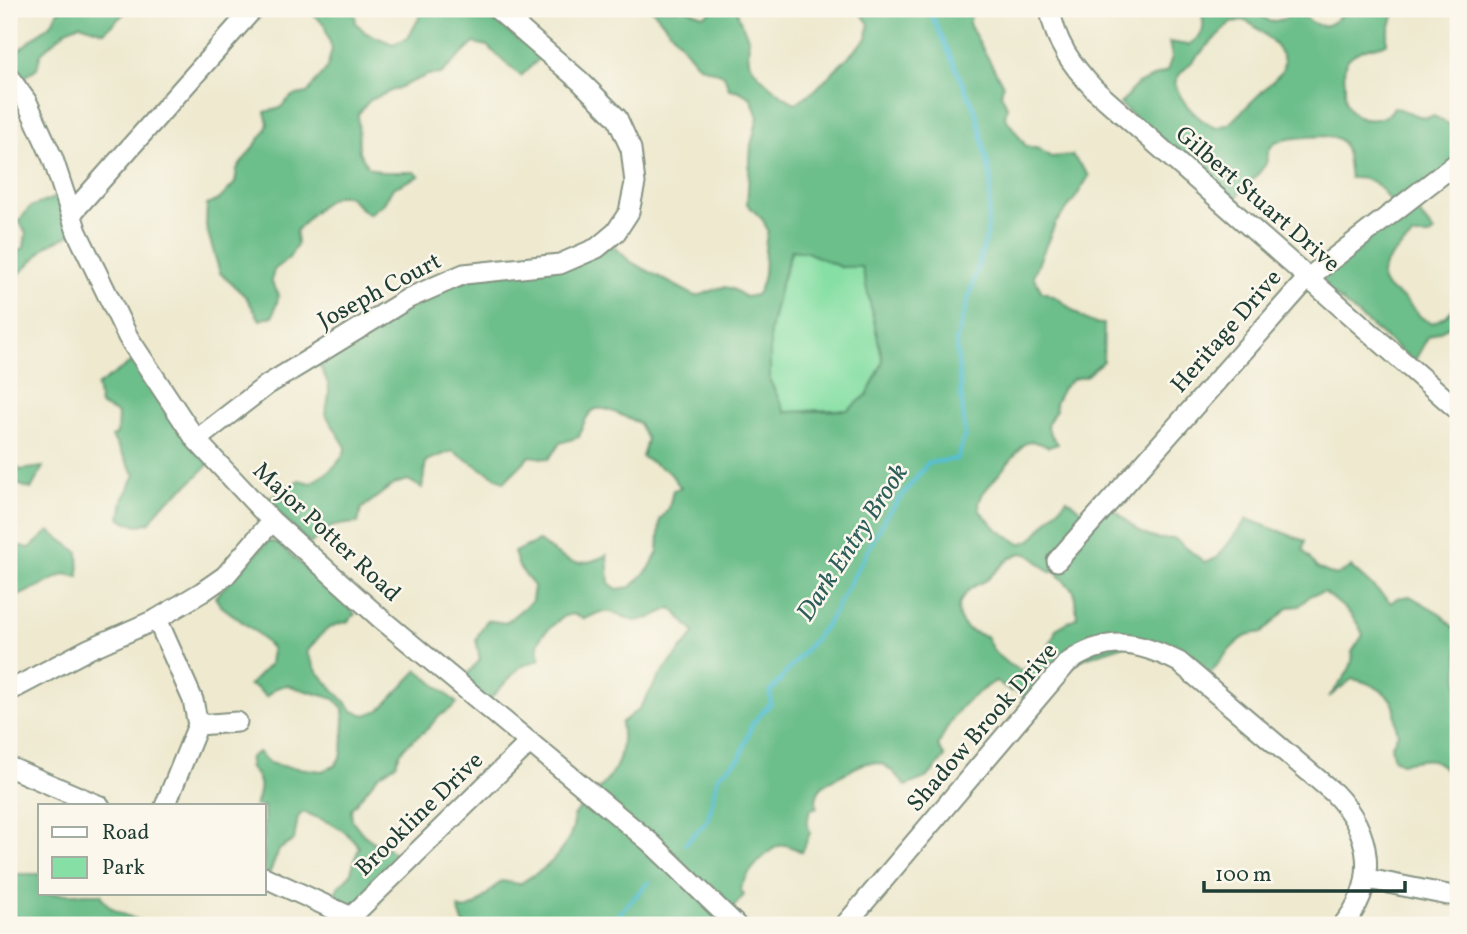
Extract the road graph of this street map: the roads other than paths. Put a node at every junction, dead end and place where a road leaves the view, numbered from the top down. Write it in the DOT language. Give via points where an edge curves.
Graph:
graph roads {
  1 [pos="253,9"];
  2 [pos="498,9"];
  3 [pos="1049,9"];
  4 [pos="9,77"];
  5 [pos="1458,162"];
  6 [pos="71,214"];
  7 [pos="1308,278"];
  8 [pos="1458,410"];
  9 [pos="196,440"];
  10 [pos="272,521"];
  11 [pos="1058,561"];
  12 [pos="157,619"];
  13 [pos="9,691"];
  14 [pos="237,722"];
  15 [pos="198,725"];
  16 [pos="530,742"];
  17 [pos="9,767"];
  18 [pos="95,804"];
  19 [pos="166,804"];
  20 [pos="266,878"];
  21 [pos="1368,879"];
  22 [pos="1448,895"];
  23 [pos="349,921"];
  24 [pos="736,925"];
  25 [pos="845,925"];
  26 [pos="1343,925"];
  1 -- 6 [label="street"];
  2 -- 9 [label="street, Joseph Court" via="617,118 631,149 635,183 629,212 616,232 597,248 560,264 464,274 409,298 267,385"];
  3 -- 7 [label="street, Gilbert Stuart Drive" via="1068,59 1096,90"];
  4 -- 6 [label="street, Major Potter Road" via="27,102 53,159"];
  5 -- 7 [label="street, Heritage Drive"];
  6 -- 9 [label="street, Major Potter Road" via="128,337"];
  7 -- 8 [label="street, Gilbert Stuart Drive"];
  7 -- 11 [label="street, Heritage Drive"];
  9 -- 10 [label="street, Major Potter Road"];
  10 -- 12 [label="street" via="225,576"];
  10 -- 16 [label="street, Major Potter Road"];
  12 -- 13 [label="street"];
  12 -- 15 [label="street" via="193,700"];
  14 -- 15 [label="street"];
  15 -- 19 [label="street"];
  16 -- 23 [label="street, Brookline Drive"];
  16 -- 24 [label="street, Major Potter Road" via="651,844"];
  17 -- 18 [label="street"];
  20 -- 23 [label="street"];
  21 -- 22 [label="street"];
  21 -- 25 [label="street, Shadow Brook Drive" via="1361,831 1334,793 1179,662 1120,642 1099,646 1067,663"];
  21 -- 26 [label="street"];
}
